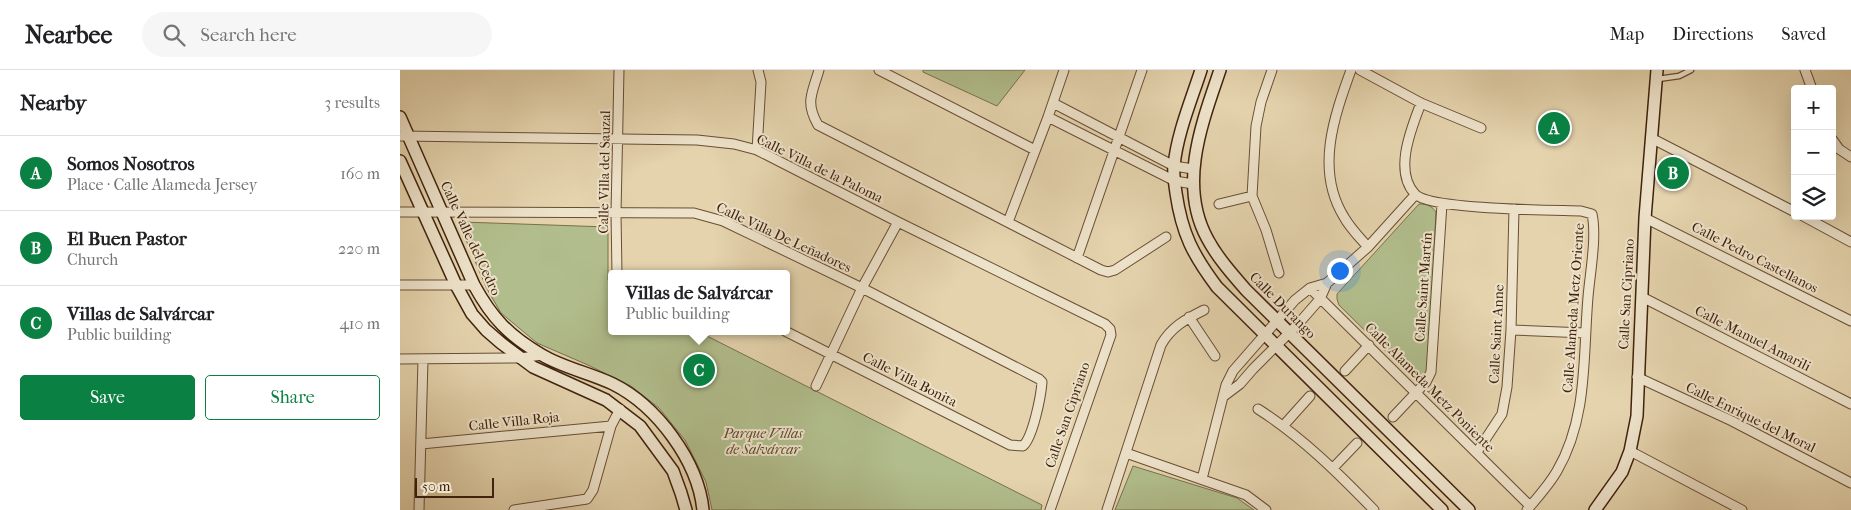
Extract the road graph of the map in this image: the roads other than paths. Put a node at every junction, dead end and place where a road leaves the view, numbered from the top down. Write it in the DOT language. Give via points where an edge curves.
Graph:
graph roads {
  1 [pos="619,70"];
  2 [pos="758,70"];
  3 [pos="819,70"];
  4 [pos="880,70"];
  5 [pos="1064,70"];
  6 [pos="1142,70"];
  7 [pos="1201,70"];
  8 [pos="1220,70"];
  9 [pos="1272,70"];
  10 [pos="1351,70"];
  11 [pos="1360,70"];
  12 [pos="1691,70"];
  13 [pos="1805,70"];
  14 [pos="895,74"];
  15 [pos="1657,75"];
  16 [pos="1811,85"];
  17 [pos="1053,103"];
  18 [pos="1421,103"];
  19 [pos="400,117"];
  20 [pos="1048,117"];
  21 [pos="1481,128"];
  22 [pos="404,136"];
  23 [pos="1119,137"];
  24 [pos="618,138"];
  25 [pos="1651,138"];
  26 [pos="1836,145"];
  27 [pos="757,150"];
  28 [pos="1035,150"];
  29 [pos="1114,152"];
  30 [pos="1851,157"];
  31 [pos="400,161"];
  32 [pos="1174,166"];
  33 [pos="1193,169"];
  34 [pos="1175,181"];
  35 [pos="1193,184"];
  36 [pos="1416,195"];
  37 [pos="1252,196"];
  38 [pos="1219,204"];
  39 [pos="1442,204"];
  40 [pos="1514,209"];
  41 [pos="1791,210"];
  42 [pos="400,212"];
  43 [pos="442,212"];
  44 [pos="423,213"];
  45 [pos="616,213"];
  46 [pos="1645,218"];
  47 [pos="1810,220"];
  48 [pos="898,222"];
  49 [pos="1008,222"];
  50 [pos="1166,236"];
  51 [pos="1851,242"];
  52 [pos="1368,248"];
  53 [pos="1077,258"];
  54 [pos="617,270"];
  55 [pos="1279,273"];
  56 [pos="1326,283"];
  57 [pos="400,285"];
  58 [pos="474,285"];
  59 [pos="456,286"];
  60 [pos="862,288"];
  61 [pos="1310,288"];
  62 [pos="1642,297"];
  63 [pos="1320,299"];
  64 [pos="1204,310"];
  65 [pos="1189,317"];
  66 [pos="1277,320"];
  67 [pos="1851,321"];
  68 [pos="1110,329"];
  69 [pos="1511,330"];
  70 [pos="1289,333"];
  71 [pos="1585,333"];
  72 [pos="790,334"];
  73 [pos="1264,334"];
  74 [pos="1277,345"];
  75 [pos="1368,345"];
  76 [pos="831,354"];
  77 [pos="542,355"];
  78 [pos="1215,356"];
  79 [pos="400,358"];
  80 [pos="520,358"];
  81 [pos="423,359"];
  82 [pos="1241,360"];
  83 [pos="1252,369"];
  84 [pos="1345,371"];
  85 [pos="1637,377"];
  86 [pos="816,386"];
  87 [pos="1416,393"];
  88 [pos="1224,396"];
  89 [pos="1310,396"];
  90 [pos="1851,404"];
  91 [pos="620,409"];
  92 [pos="1258,409"];
  93 [pos="1393,417"];
  94 [pos="1284,425"];
  95 [pos="611,426"];
  96 [pos="1358,443"];
  97 [pos="421,444"];
  98 [pos="1023,446"];
  99 [pos="1630,451"];
  100 [pos="1126,452"];
  101 [pos="1477,452"];
  102 [pos="1333,468"];
  103 [pos="1202,479"];
  104 [pos="1851,483"];
  105 [pos="1529,508"];
  106 [pos="419,510"];
  107 [pos="514,510"];
  108 [pos="686,510"];
  109 [pos="703,510"];
  110 [pos="1050,510"];
  111 [pos="1107,510"];
  112 [pos="1266,510"];
  113 [pos="1374,510"];
  114 [pos="1442,510"];
  115 [pos="1469,510"];
  116 [pos="1595,510"];
  117 [pos="1742,510"];
  1 -- 24 [label="street, Calle Villa del Sauzal"];
  2 -- 27 [label="street" via="761,82"];
  3 -- 49 [label="street" via="810,111 818,125"];
  4 -- 14 [label="street"];
  5 -- 17 [label="street"];
  6 -- 23 [label="street"];
  7 -- 32 [label="street"];
  8 -- 33 [label="street, Calle Durango"];
  9 -- 37 [label="street" via="1256,126"];
  10 -- 52 [label="street" via="1334,117 1329,165 1333,191 1344,217"];
  11 -- 18 [label="street"];
  12 -- 15 [label="lane" via="1680,76"];
  13 -- 16 [label="street"];
  14 -- 28 [label="street"];
  15 -- 25 [label="street, Calle San Cipriano"];
  17 -- 20 [label="street"];
  17 -- 23 [label="street"];
  18 -- 21 [label="street"];
  18 -- 36 [label="street" via="1410,133 1405,171 1408,184"];
  19 -- 22 [label="street, Calle Valle del Cedro"];
  20 -- 28 [label="street"];
  20 -- 29 [label="street"];
  22 -- 24 [label="street, Calle Villa de la Paloma"];
  22 -- 43 [label="street, Calle Valle del Cedro"];
  23 -- 29 [label="street"];
  23 -- 32 [label="street"];
  24 -- 27 [label="street, Calle Villa de la Paloma" via="697,140"];
  24 -- 45 [label="street, Calle Villa del Sauzal"];
  25 -- 41 [label="street"];
  25 -- 46 [label="street, Calle San Cipriano"];
  26 -- 30 [label="street"];
  27 -- 48 [label="street, Calle Villa de la Paloma"];
  28 -- 49 [label="street"];
  29 -- 34 [label="street"];
  29 -- 53 [label="street"];
  31 -- 44 [label="street"];
  32 -- 33 [label="street"];
  32 -- 34 [label="street"];
  33 -- 35 [label="street, Calle Durango"];
  34 -- 35 [label="street"];
  34 -- 73 [label="street" via="1187,241 1200,264"];
  35 -- 66 [label="street, Calle Durango" via="1197,211 1216,253 1246,290"];
  36 -- 39 [label="street"];
  36 -- 52 [label="street"];
  37 -- 38 [label="street"];
  37 -- 55 [label="street"];
  39 -- 40 [label="street"];
  39 -- 87 [label="street, Calle Saint Martín" via="1431,372"];
  40 -- 69 [label="street, Calle Saint Anne"];
  40 -- 71 [label="street, Calle Alameda Metz Oriente" via="1592,214"];
  42 -- 44 [label="street, Calle Villa De Leñadores"];
  43 -- 44 [label="street, Calle Villa De Leñadores"];
  43 -- 45 [label="street, Calle Villa De Leñadores"];
  43 -- 58 [label="street, Calle Valle del Cedro"];
  44 -- 59 [label="street"];
  45 -- 54 [label="street, Calle Villa del Sauzal"];
  45 -- 60 [label="street, Calle Villa De Leñadores" via="694,213 723,221"];
  46 -- 62 [label="street, Calle San Cipriano"];
  46 -- 67 [label="street, Calle Pedro Castellanos"];
  47 -- 51 [label="street"];
  48 -- 60 [label="street"];
  48 -- 68 [label="street, Calle Villa de la Paloma"];
  49 -- 53 [label="street"];
  50 -- 53 [label="street" via="1108,272"];
  52 -- 56 [label="street"];
  56 -- 61 [label="street"];
  56 -- 63 [label="street"];
  57 -- 59 [label="street"];
  58 -- 59 [label="street"];
  58 -- 77 [label="street, Calle Valle del Cedro" via="497,321"];
  59 -- 80 [label="street" via="472,314 486,330"];
  60 -- 76 [label="street"];
  60 -- 98 [label="street, Calle Villa De Leñadores" via="1042,382 1029,438"];
  61 -- 63 [label="street, Calle Alameda Metz Poniente"];
  61 -- 66 [label="street"];
  62 -- 85 [label="street, Calle San Cipriano"];
  62 -- 90 [label="street, Calle Manuel Amarili"];
  63 -- 70 [label="street"];
  63 -- 75 [label="street, Calle Alameda Metz Poniente"];
  64 -- 65 [label="street"];
  65 -- 78 [label="street"];
  65 -- 100 [label="street" via="1173,329 1161,345"];
  66 -- 70 [label="street, Calle Durango"];
  66 -- 73 [label="street"];
  68 -- 110 [label="street, Calle San Cipriano" via="1111,335"];
  69 -- 71 [label="street"];
  69 -- 101 [label="street, Calle Saint Anne" via="1502,414"];
  70 -- 74 [label="street"];
  70 -- 115 [label="street, Calle Durango"];
  71 -- 105 [label="street, Calle Alameda Metz Oriente" via="1583,387 1567,452 1556,473"];
  72 -- 76 [label="street, Calle Villa Bonita"];
  73 -- 74 [label="street"];
  73 -- 82 [label="street"];
  74 -- 83 [label="street"];
  74 -- 114 [label="street"];
  75 -- 84 [label="street"];
  75 -- 87 [label="street, Calle Alameda Metz Poniente"];
  76 -- 86 [label="street"];
  76 -- 98 [label="street, Calle Villa Bonita" via="1010,445"];
  77 -- 80 [label="street"];
  77 -- 109 [label="street, Calle Valle del Cedro" via="614,385 646,406 691,467"];
  79 -- 81 [label="street"];
  80 -- 81 [label="street"];
  80 -- 91 [label="street" via="542,373"];
  81 -- 97 [label="street"];
  82 -- 83 [label="street"];
  82 -- 88 [label="street" via="1228,379"];
  83 -- 88 [label="street"];
  85 -- 99 [label="street, Calle San Cipriano" via="1637,416"];
  85 -- 104 [label="street, Calle Enrique del Moral" via="1732,421"];
  87 -- 93 [label="street, Calle Saint Martín"];
  87 -- 101 [label="street, Calle Alameda Metz Poniente"];
  88 -- 103 [label="street"];
  89 -- 94 [label="street"];
  91 -- 95 [label="street"];
  91 -- 108 [label="street" via="640,426 672,471"];
  92 -- 94 [label="street"];
  94 -- 102 [label="street"];
  95 -- 97 [label="street, Calle Villa Roja"];
  95 -- 107 [label="street" via="588,499"];
  96 -- 102 [label="street"];
  97 -- 106 [label="street"];
  99 -- 116 [label="street, Calle San Cipriano" via="1622,472"];
  99 -- 117 [label="street"];
  100 -- 103 [label="street"];
  100 -- 111 [label="street"];
  101 -- 105 [label="street, Calle Alameda Metz Poniente"];
  102 -- 113 [label="street"];
  103 -- 112 [label="street" via="1246,495"];
}
